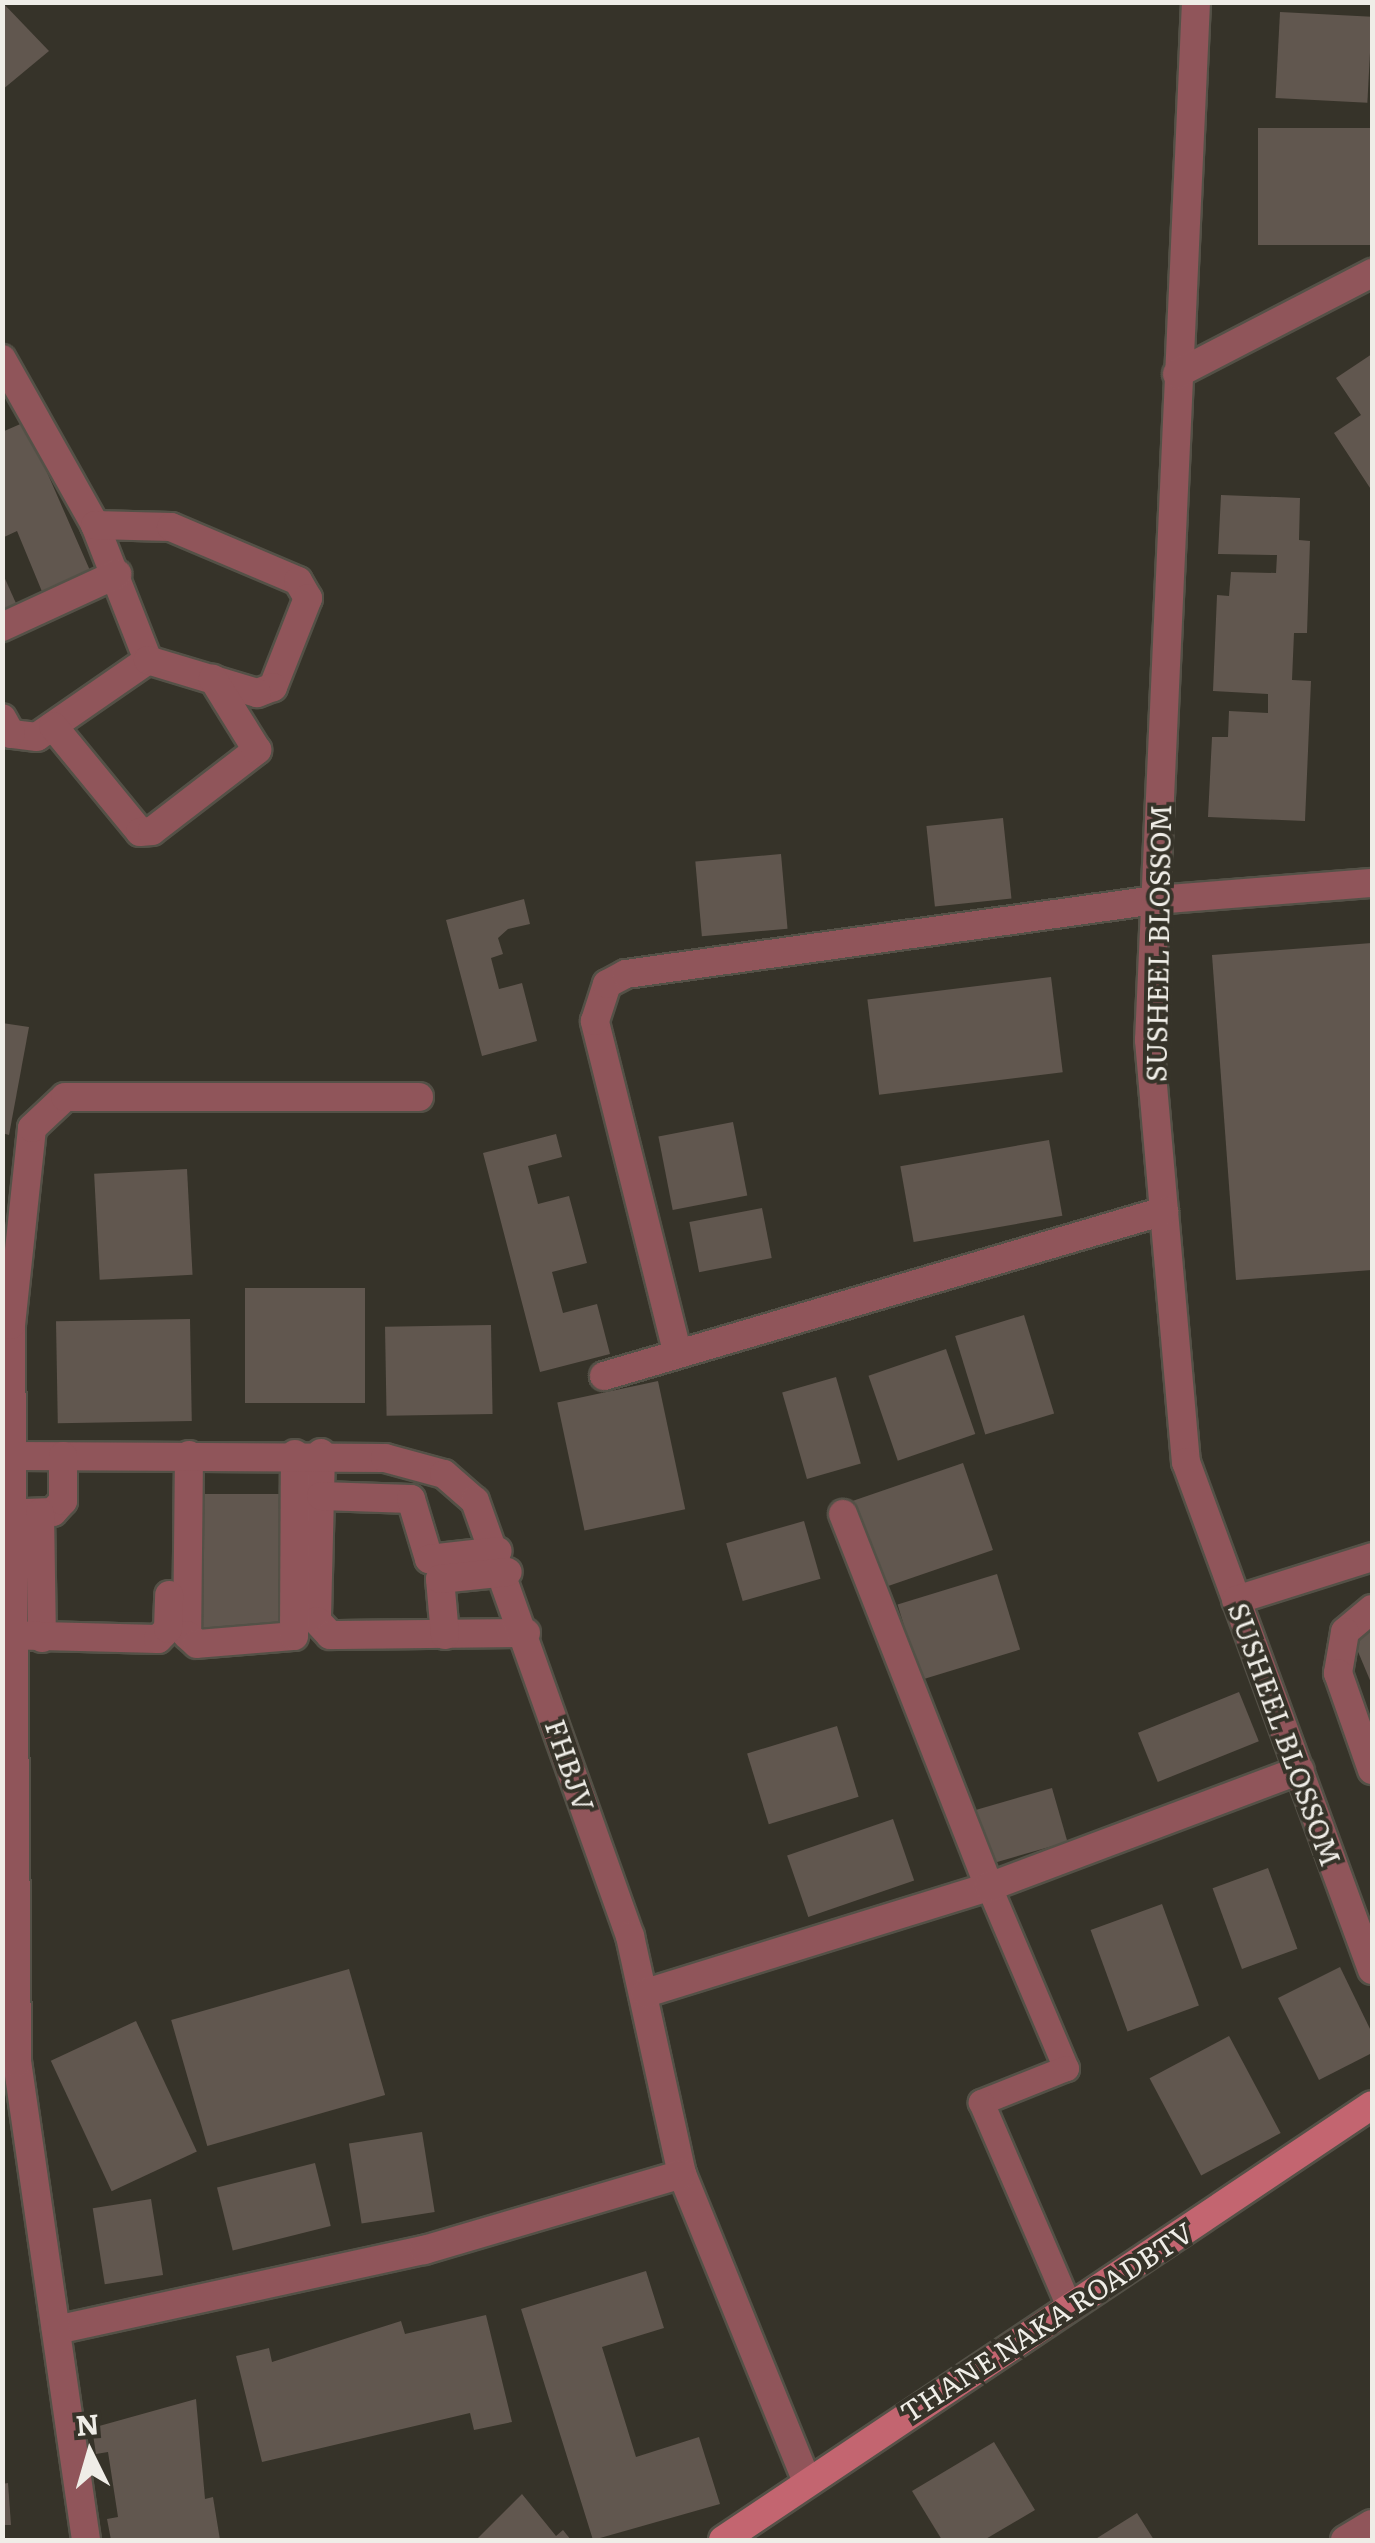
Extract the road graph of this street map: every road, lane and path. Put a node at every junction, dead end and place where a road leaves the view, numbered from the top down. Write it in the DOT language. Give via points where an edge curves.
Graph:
graph roads {
  1 [pos="1196,2"];
  2 [pos="1372,272"];
  3 [pos="2,359"];
  4 [pos="1177,374"];
  5 [pos="95,526"];
  6 [pos="116,574"];
  7 [pos="2,627"];
  8 [pos="148,660"];
  9 [pos="214,679"];
  10 [pos="2,718"];
  11 [pos="53,726"];
  12 [pos="1372,884"];
  13 [pos="1155,900"];
  14 [pos="419,1097"];
  15 [pos="1164,1210"];
  16 [pos="677,1351"];
  17 [pos="604,1376"];
  18 [pos="308,1453"];
  19 [pos="181,1455"];
  20 [pos="16,1456"];
  21 [pos="63,1456"];
  22 [pos="367,1456"];
  23 [pos="397,1461"];
  24 [pos="320,1496"];
  25 [pos="382,1498"];
  26 [pos="27,1513"];
  27 [pos="842,1514"];
  28 [pos="499,1553"];
  29 [pos="1372,1557"];
  30 [pos="12,1560"];
  31 [pos="41,1560"];
  32 [pos="1236,1600"];
  33 [pos="1372,1610"];
  34 [pos="526,1633"];
  35 [pos="5,1635"];
  36 [pos="444,1635"];
  37 [pos="42,1638"];
  38 [pos="1300,1770"];
  39 [pos="1372,1770"];
  40 [pos="989,1887"];
  41 [pos="1372,1970"];
  42 [pos="646,1992"];
  43 [pos="10,2064"];
  44 [pos="1372,2106"];
  45 [pos="682,2174"];
  46 [pos="1069,2306"];
  47 [pos="56,2330"];
  48 [pos="806,2479"];
  49 [pos="1372,2524"];
  50 [pos="86,2540"];
  51 [pos="723,2540"];
  52 [pos="1345,2540"];
  1 -- 4 [label="street, SUSHEEL BLOSSOM"];
  2 -- 4 [label="street"];
  3 -- 5 [label="street"];
  4 -- 13 [label="street, SUSHEEL BLOSSOM"];
  5 -- 6 [label="street"];
  5 -- 9 [label="street" via="171,527 298,581 308,598 273,688 257,693"];
  6 -- 7 [label="street"];
  6 -- 8 [label="street"];
  8 -- 9 [label="street"];
  8 -- 11 [label="street"];
  9 -- 11 [label="street" via="258,750 152,832 140,832"];
  10 -- 11 [label="street" via="11,734 37,738"];
  12 -- 13 [label="street"];
  13 -- 15 [label="street, SUSHEEL BLOSSOM" via="1149,1040"];
  13 -- 16 [label="street" via="626,974 606,984 596,1020"];
  14 -- 20 [label="street" via="65,1097 44,1109 32,1128 13,1305"];
  15 -- 16 [label="street"];
  15 -- 32 [label="street, SUSHEEL BLOSSOM" via="1186,1462"];
  16 -- 17 [label="street"];
  18 -- 19 [label="street, FHBJV"];
  18 -- 19 [label="street" via="294,1636 197,1644 186,1635"];
  18 -- 22 [label="street, FHBJV"];
  18 -- 24 [label="street"];
  19 -- 21 [label="street, FHBJV"];
  19 -- 37 [label="street" via="168,1629 158,1639"];
  20 -- 21 [label="street, FHBJV"];
  20 -- 26 [label="street"];
  21 -- 26 [label="street" via="63,1501"];
  22 -- 23 [label="street, FHBJV"];
  22 -- 25 [label="street"];
  23 -- 25 [label="street"];
  23 -- 28 [label="street, FHBJV" via="444,1474 475,1501"];
  24 -- 25 [label="street"];
  24 -- 36 [label="street" via="317,1621 330,1635"];
  25 -- 28 [label="street" via="416,1506 430,1559"];
  26 -- 30 [label="street"];
  26 -- 31 [label="street"];
  27 -- 40 [label="street"];
  28 -- 34 [label="street, FHBJV"];
  28 -- 36 [label="street" via="440,1579"];
  29 -- 32 [label="street"];
  30 -- 31 [label="street"];
  30 -- 35 [label="street"];
  31 -- 37 [label="street"];
  32 -- 38 [label="street, SUSHEEL BLOSSOM"];
  33 -- 39 [label="street" via="1345,1632 1338,1673"];
  34 -- 36 [label="street"];
  34 -- 42 [label="street, FHBJV"];
  35 -- 37 [label="street"];
  35 -- 43 [label="street"];
  38 -- 40 [label="street"];
  38 -- 41 [label="street, SUSHEEL BLOSSOM"];
  40 -- 42 [label="street"];
  40 -- 46 [label="lane" via="1066,2068 981,2102"];
  42 -- 45 [label="street, FHBJV"];
  43 -- 47 [label="street"];
  44 -- 46 [label="main road, THANE NAKA ROADBTV"];
  45 -- 47 [label="street" via="424,2250"];
  45 -- 48 [label="street, FHBJV"];
  46 -- 48 [label="main road, THANE NAKA ROADBTV"];
  47 -- 50 [label="street"];
  48 -- 51 [label="main road, THANE NAKA ROADBTV"];
  49 -- 52 [label="street"];
}
